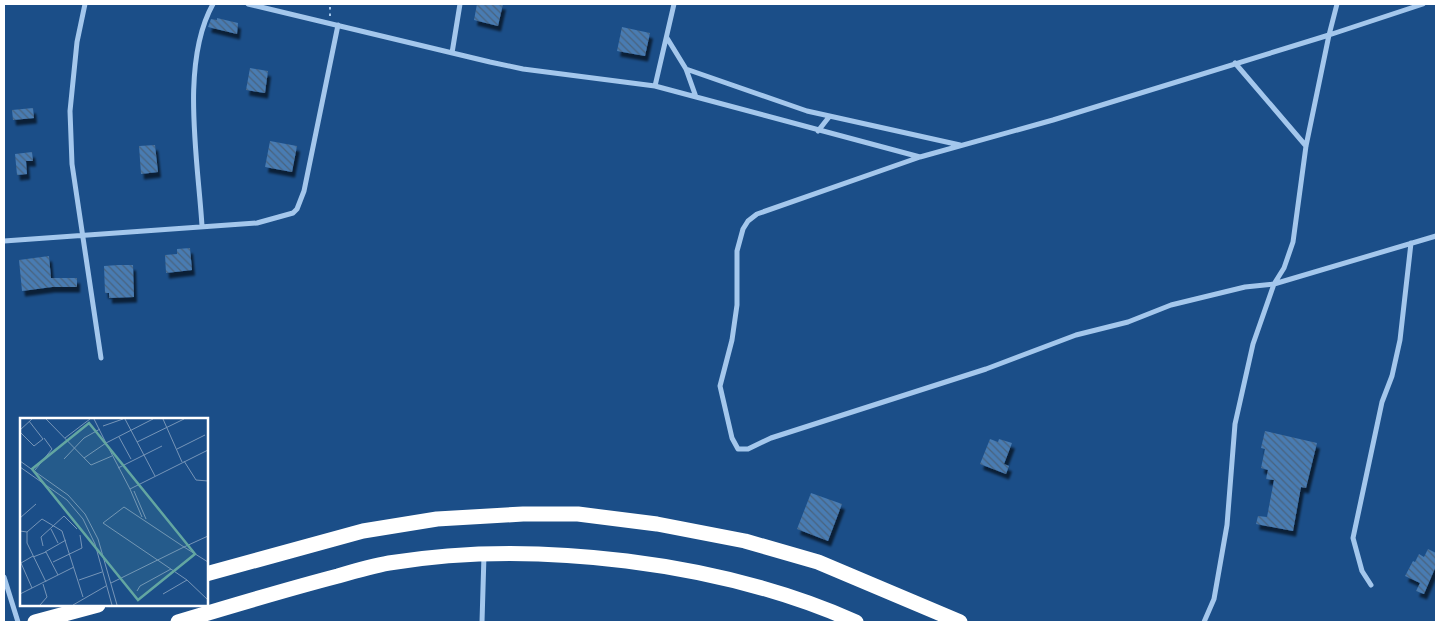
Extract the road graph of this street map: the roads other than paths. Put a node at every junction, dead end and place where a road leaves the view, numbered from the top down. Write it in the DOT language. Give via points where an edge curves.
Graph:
graph roads {
  1 [pos="85,4"];
  2 [pos="213,4"];
  3 [pos="248,4"];
  4 [pos="460,4"];
  5 [pos="674,4"];
  6 [pos="1337,4"];
  7 [pos="1423,4"];
  8 [pos="338,25"];
  9 [pos="1329,35"];
  10 [pos="667,38"];
  11 [pos="452,53"];
  12 [pos="1235,63"];
  13 [pos="686,68"];
  14 [pos="655,86"];
  15 [pos="696,97"];
  16 [pos="829,117"];
  17 [pos="818,130"];
  18 [pos="962,146"];
  19 [pos="1306,146"];
  20 [pos="920,157"];
  21 [pos="202,226"];
  22 [pos="1436,236"];
  23 [pos="84,237"];
  24 [pos="4,241"];
  25 [pos="1411,243"];
  26 [pos="1274,284"];
  27 [pos="101,358"];
  28 [pos="484,554"];
  29 [pos="208,573"];
  30 [pos="4,577"];
  31 [pos="1371,585"];
  32 [pos="94,606"];
  33 [pos="18,622"];
  34 [pos="35,622"];
  35 [pos="178,622"];
  36 [pos="482,622"];
  37 [pos="856,622"];
  38 [pos="960,622"];
  39 [pos="1204,622"];
  1 -- 23 [label="street" via="77,42 70,111 72,164"];
  2 -- 21 [label="street" via="201,40 194,80"];
  3 -- 8 [label="street"];
  4 -- 11 [label="street"];
  5 -- 10 [label="street"];
  6 -- 9 [label="street"];
  7 -- 9 [label="street"];
  8 -- 11 [label="street"];
  8 -- 21 [label="street" via="304,191 297,209 257,223"];
  9 -- 12 [label="street"];
  9 -- 19 [label="street"];
  10 -- 13 [label="street"];
  10 -- 14 [label="street"];
  11 -- 14 [label="street" via="524,69"];
  12 -- 18 [label="street"];
  12 -- 19 [label="street"];
  13 -- 15 [label="street"];
  13 -- 16 [label="street"];
  14 -- 15 [label="street"];
  15 -- 17 [label="street"];
  16 -- 17 [label="street"];
  16 -- 18 [label="street"];
  17 -- 20 [label="street"];
  18 -- 20 [label="street"];
  19 -- 26 [label="street" via="1293,242 1284,268"];
  20 -- 26 [label="street" via="756,214 743,229 737,251 737,305 732,340 720,386 732,438 738,449 748,449 771,438 986,369 1076,334 1128,322 1171,305 1245,287"];
  21 -- 23 [label="street"];
  22 -- 25 [label="street"];
  23 -- 24 [label="street"];
  23 -- 27 [label="street"];
  25 -- 26 [label="street"];
  25 -- 31 [label="street" via="1400,340 1382,402 1353,538 1362,571"];
  26 -- 39 [label="street" via="1253,344 1235,424 1228,524 1214,599"];
  28 -- 35 [label="highway" via="388,563"];
  28 -- 36 [label="street"];
  28 -- 37 [label="highway" via="606,558 697,573 761,588"];
  29 -- 38 [label="highway" via="363,531 437,519 578,514 691,529 818,562"];
  30 -- 33 [label="street"];
  32 -- 34 [label="highway"];
}
